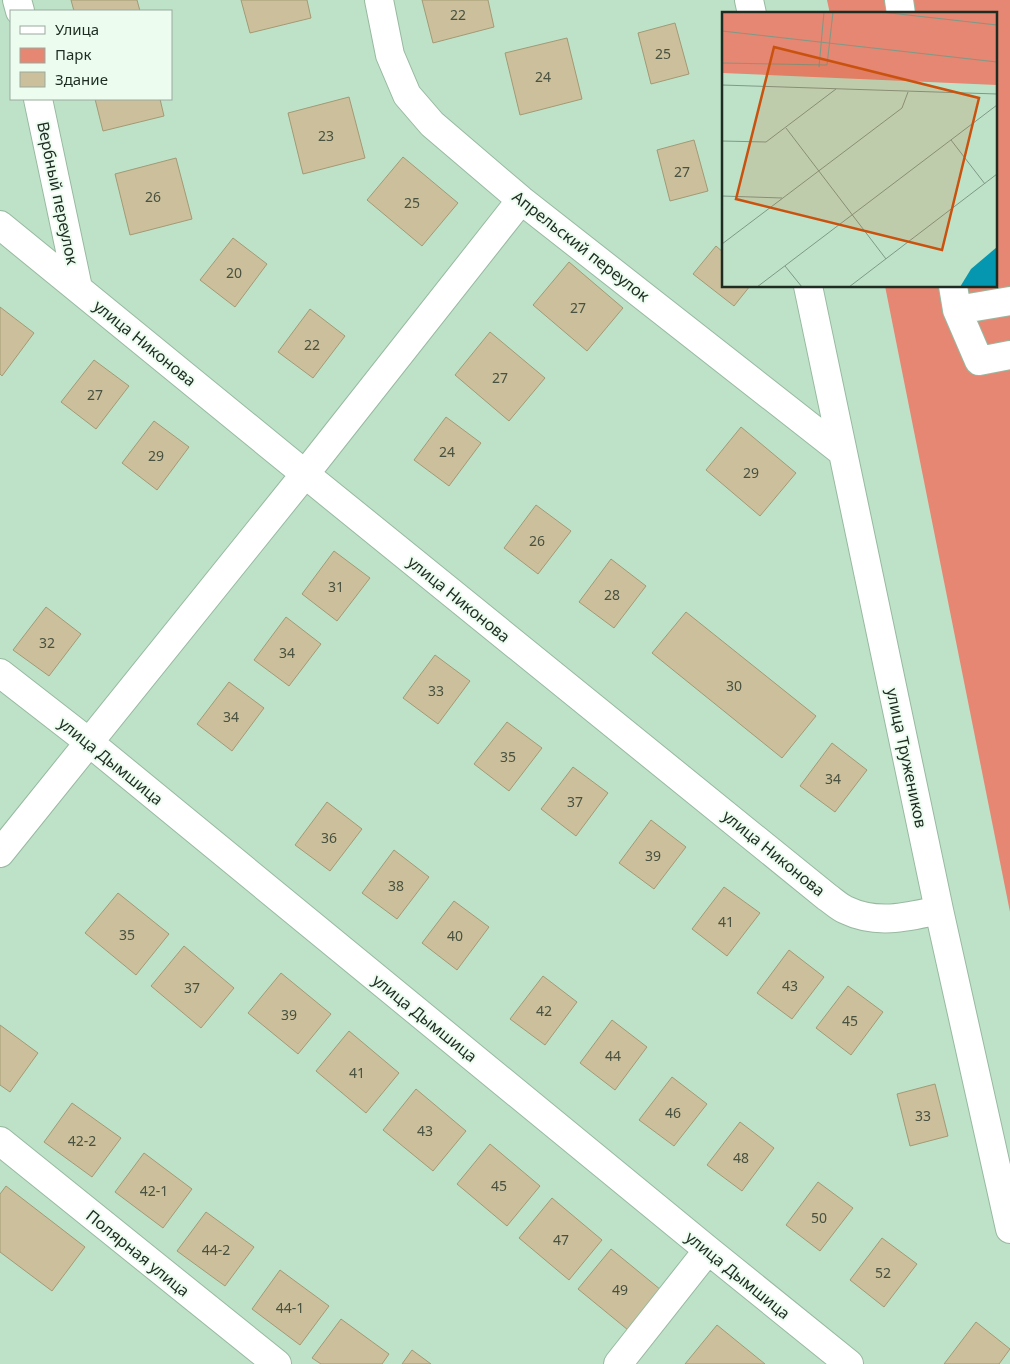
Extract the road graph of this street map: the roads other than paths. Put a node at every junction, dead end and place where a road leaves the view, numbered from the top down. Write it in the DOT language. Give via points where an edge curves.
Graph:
graph roads {
  1 [pos="379,0"];
  2 [pos="38,100"];
  3 [pos="521,200"];
  4 [pos="0,225"];
  5 [pos="78,288"];
  6 [pos="808,288"];
  7 [pos="955,298"];
  8 [pos="1010,301"];
  9 [pos="1010,355"];
  10 [pos="842,451"];
  11 [pos="305,474"];
  12 [pos="0,673"];
  13 [pos="90,742"];
  14 [pos="0,854"];
  15 [pos="939,910"];
  16 [pos="0,1141"];
  17 [pos="1010,1228"];
  18 [pos="708,1250"];
  19 [pos="277,1364"];
  20 [pos="618,1364"];
  21 [pos="849,1364"];
  1 -- 3 [label="street, Апрельский переулок" via="390,55 407,95 432,124"];
  2 -- 5 [label="street, Вербный переулок"];
  3 -- 10 [label="street, Апрельский переулок"];
  3 -- 11 [label="street"];
  4 -- 5 [label="street, улица Никонова"];
  5 -- 11 [label="street, улица Никонова"];
  6 -- 10 [label="street, улица Тружеников"];
  7 -- 8 [label="street"];
  7 -- 9 [label="street" via="979,361"];
  10 -- 15 [label="street, улица Тружеников"];
  11 -- 13 [label="street"];
  11 -- 15 [label="street, улица Никонова" via="827,897 846,910 868,918 903,918"];
  12 -- 13 [label="street, улица Дымшица"];
  13 -- 14 [label="street"];
  13 -- 18 [label="street, улица Дымшица"];
  15 -- 17 [label="street, улица Тружеников"];
  16 -- 19 [label="street, Полярная улица"];
  18 -- 20 [label="street"];
  18 -- 21 [label="street, улица Дымшица"];
}
